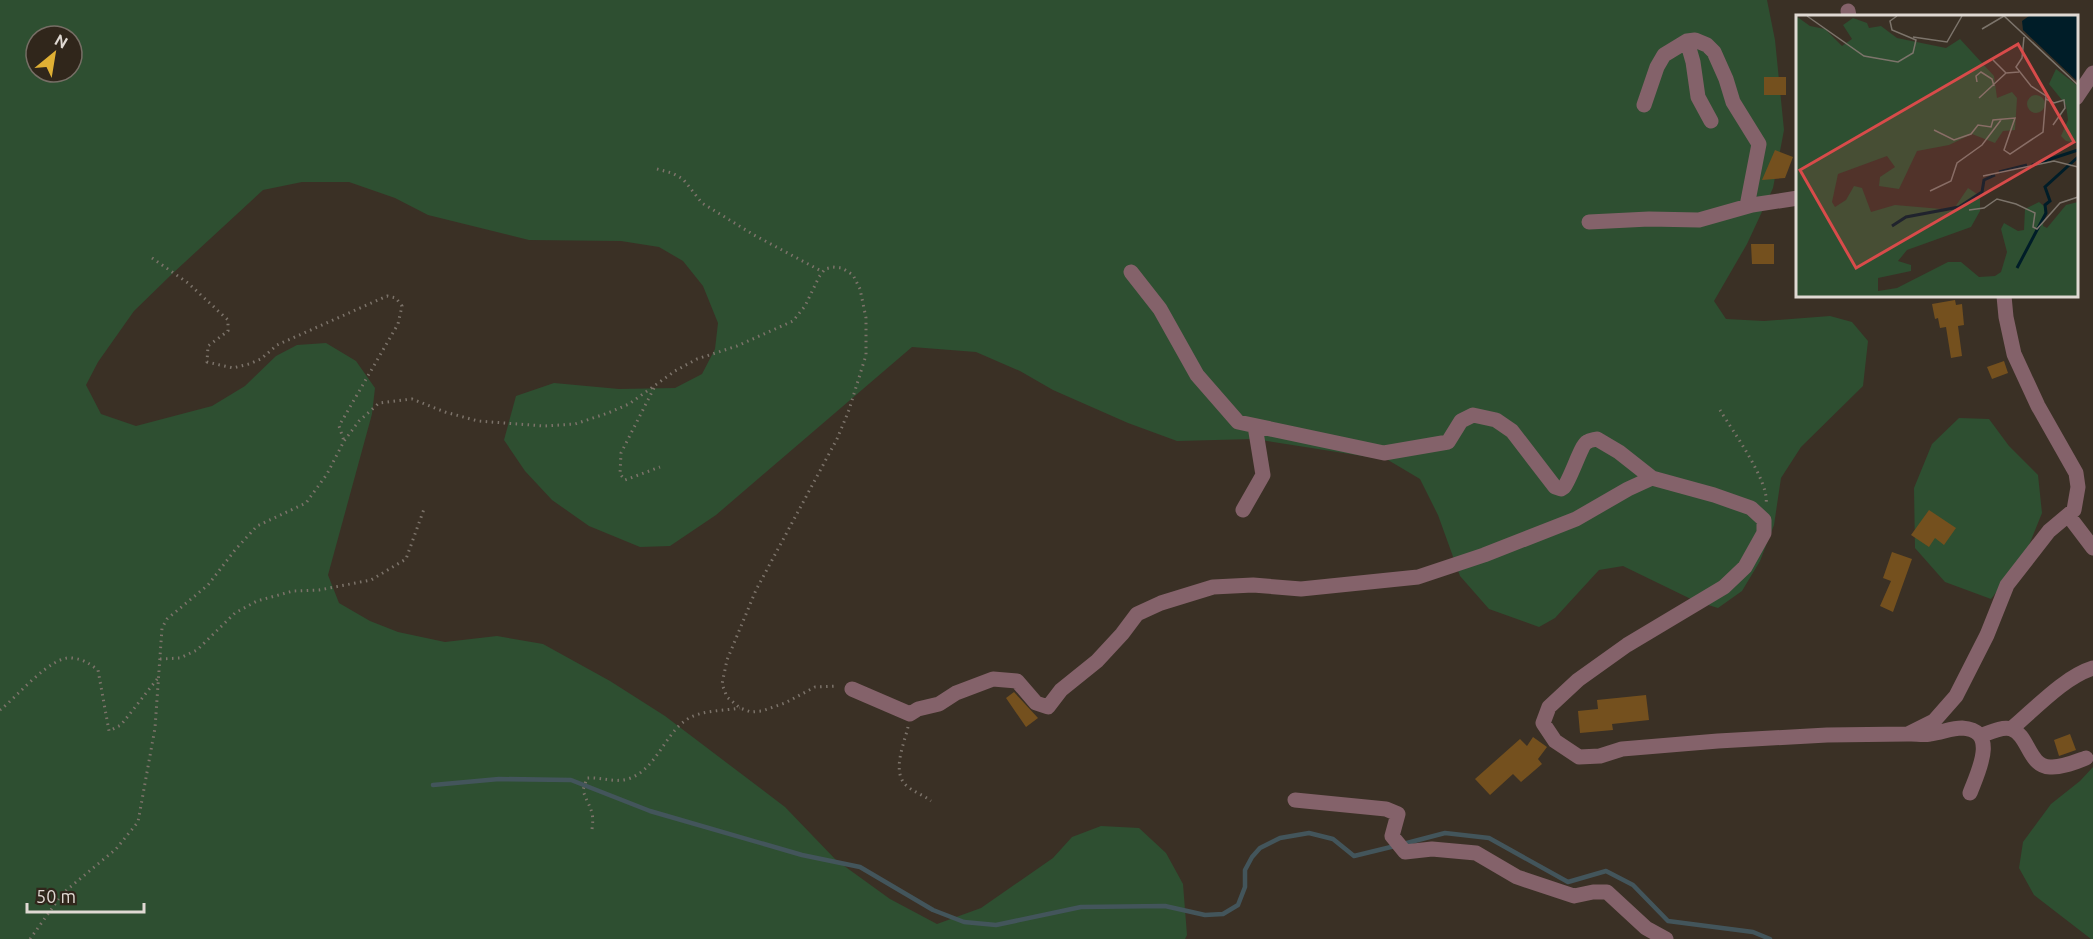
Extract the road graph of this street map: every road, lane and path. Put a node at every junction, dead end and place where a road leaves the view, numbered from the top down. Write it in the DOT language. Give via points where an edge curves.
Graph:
graph roads {
  1 [pos="1687,40"];
  2 [pos="2093,73"];
  3 [pos="2078,95"];
  4 [pos="1644,105"];
  5 [pos="1711,121"];
  6 [pos="657,170"];
  7 [pos="1796,198"];
  8 [pos="1747,206"];
  9 [pos="1589,222"];
  10 [pos="152,258"];
  11 [pos="823,272"];
  12 [pos="1131,272"];
  13 [pos="2004,297"];
  14 [pos="655,385"];
  15 [pos="1720,410"];
  16 [pos="1255,426"];
  17 [pos="344,441"];
  18 [pos="660,467"];
  19 [pos="1652,478"];
  20 [pos="424,509"];
  21 [pos="1243,510"];
  22 [pos="2068,515"];
  23 [pos="1764,520"];
  24 [pos="2093,548"];
  25 [pos="160,659"];
  26 [pos="2093,668"];
  27 [pos="159,676"];
  28 [pos="852,689"];
  29 [pos="740,708"];
  30 [pos="0,710"];
  31 [pos="910,714"];
  32 [pos="2012,729"];
  33 [pos="1908,734"];
  34 [pos="1980,736"];
  35 [pos="2086,759"];
  36 [pos="1970,793"];
  37 [pos="1295,800"];
  38 [pos="931,801"];
  39 [pos="592,829"];
  40 [pos="30,939"];
  41 [pos="1666,939"];
  1 -- 4 [label="street" via="1664,55"];
  1 -- 5 [label="street" via="1698,97"];
  1 -- 8 [label="street" via="1707,45 1714,52 1733,102 1760,144"];
  2 -- 3 [label="street"];
  6 -- 11 [label="path" via="683,178 702,203"];
  7 -- 8 [label="street"];
  8 -- 9 [label="street" via="1700,220"];
  10 -- 17 [label="path" via="188,283 228,320 228,331 208,346 207,353 207,362 223,367 249,364 277,345 387,296 396,298 402,306 398,324 339,426"];
  11 -- 14 [label="path" via="793,321 697,359"];
  11 -- 29 [label="path" via="833,267 854,275 866,318 866,355 837,439 756,590 727,660 722,684 727,697"];
  12 -- 16 [label="street" via="1160,309 1197,375 1239,422"];
  13 -- 22 [label="street" via="2014,354 2076,473 2078,487 2073,510"];
  14 -- 17 [label="path" via="629,404 575,424 478,421 412,399 379,403"];
  14 -- 18 [label="path" via="621,453 620,474 625,480"];
  15 -- 23 [label="path" via="1756,468 1767,497"];
  16 -- 19 [label="street" via="1384,453 1448,442 1461,421 1473,415 1496,420 1512,430 1555,487 1561,489 1567,483 1582,447 1597,439"];
  16 -- 21 [label="street" via="1263,475"];
  17 -- 25 [label="path" via="306,503 257,526 208,585 167,619 162,628"];
  19 -- 23 [label="street" via="1751,508"];
  19 -- 31 [label="street" via="1576,519 1418,577 1301,589 1213,587 1161,603 1137,614 1097,661 1061,690 1048,707 1036,703 1017,681 993,679"];
  20 -- 25 [label="path" via="406,559 371,580 319,591 293,591 257,602 235,613 197,650 180,658"];
  22 -- 24 [label="street"];
  22 -- 33 [label="street" via="2049,531 2007,585 1988,635 1956,696 1934,721"];
  23 -- 33 [label="street" via="1764,533 1745,567 1724,587 1627,645 1549,706 1543,723 1555,741 1579,757 1622,749 1719,741"];
  25 -- 27 [label="path"];
  26 -- 32 [label="street" via="2069,680"];
  27 -- 30 [label="path" via="121,725 109,731 98,670 86,661 70,657 51,664"];
  27 -- 40 [label="path" via="155,728 138,822 116,849 63,893"];
  28 -- 29 [label="path" via="815,687 762,711"];
  28 -- 31 [label="street"];
  29 -- 39 [label="path" via="699,714 686,720 636,776 612,781 587,778 583,790 592,807"];
  31 -- 38 [label="path" via="900,760 901,779"];
  32 -- 34 [label="street"];
  32 -- 35 [label="street" via="2035,760 2047,767"];
  33 -- 34 [label="street" via="1962,728"];
  34 -- 36 [label="street" via="1984,759"];
  37 -- 41 [label="street" via="1386,809 1398,814 1392,836 1405,852 1432,849 1476,853 1517,877 1574,896 1607,892 1646,928"];
}
